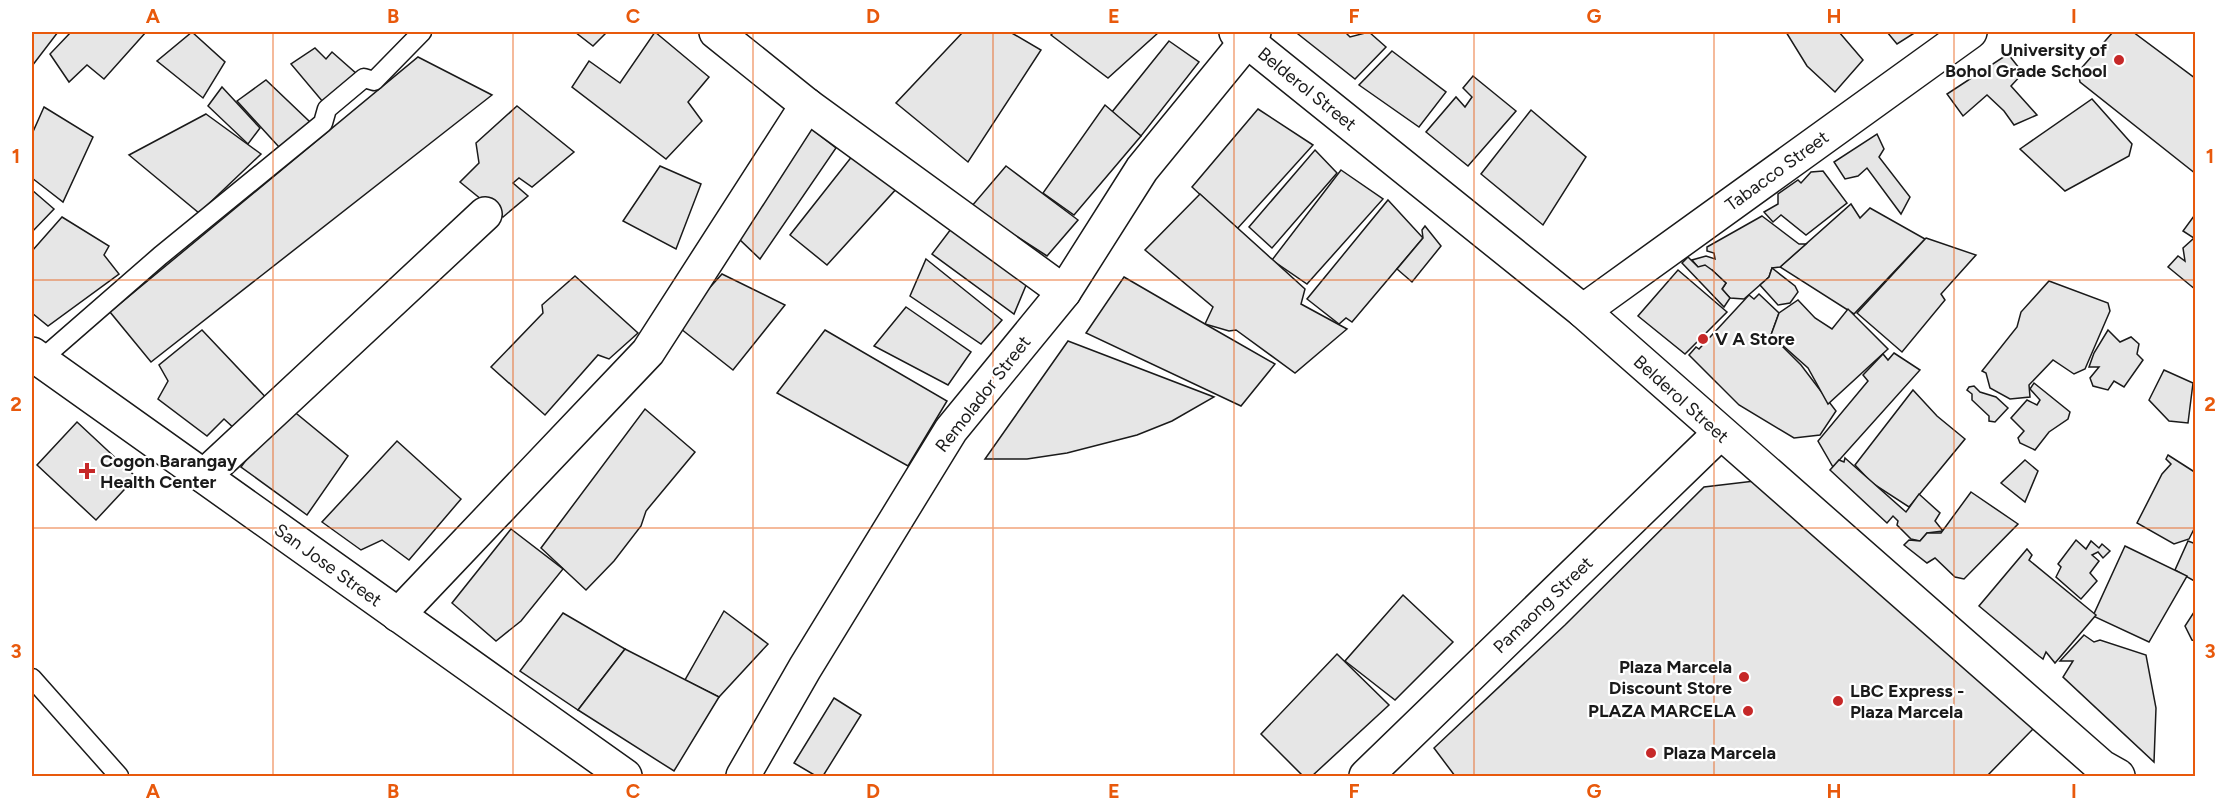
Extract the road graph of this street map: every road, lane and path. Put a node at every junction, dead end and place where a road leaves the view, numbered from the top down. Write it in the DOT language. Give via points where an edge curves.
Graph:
graph roads {
  1 [pos="422,32"];
  2 [pos="716,32"];
  3 [pos="1970,32"];
  4 [pos="1246,35"];
  5 [pos="807,105"];
  6 [pos="485,214"];
  7 [pos="1064,292"];
  8 [pos="1583,311"];
  9 [pos="35,360"];
  10 [pos="1720,434"];
  11 [pos="204,476"];
  12 [pos="398,615"];
  13 [pos="32,678"];
  14 [pos="119,777"];
  15 [pos="625,777"];
  16 [pos="743,777"];
  17 [pos="1366,777"];
  18 [pos="2118,777"];
  1 -- 9 [label="lane" via="374,81 364,78 356,84 327,109 323,123"];
  2 -- 5 [label="street"];
  3 -- 8 [label="street, Tabacco Street"];
  4 -- 7 [label="street, Remolador Street" via="1142,170"];
  4 -- 8 [label="street, Belderol Street"];
  5 -- 7 [label="street"];
  5 -- 12 [label="street" via="648,351"];
  6 -- 11 [label="street"];
  7 -- 16 [label="street, Remolador Street" via="951,430"];
  8 -- 10 [label="street, Belderol Street"];
  9 -- 11 [label="street, San Jose Street"];
  10 -- 17 [label="street, Pamaong Street"];
  10 -- 18 [label="street, Belderol Street"];
  11 -- 12 [label="street, San Jose Street"];
  12 -- 15 [label="street, San Jose Street"];
  13 -- 14 [label="lane"];
}
